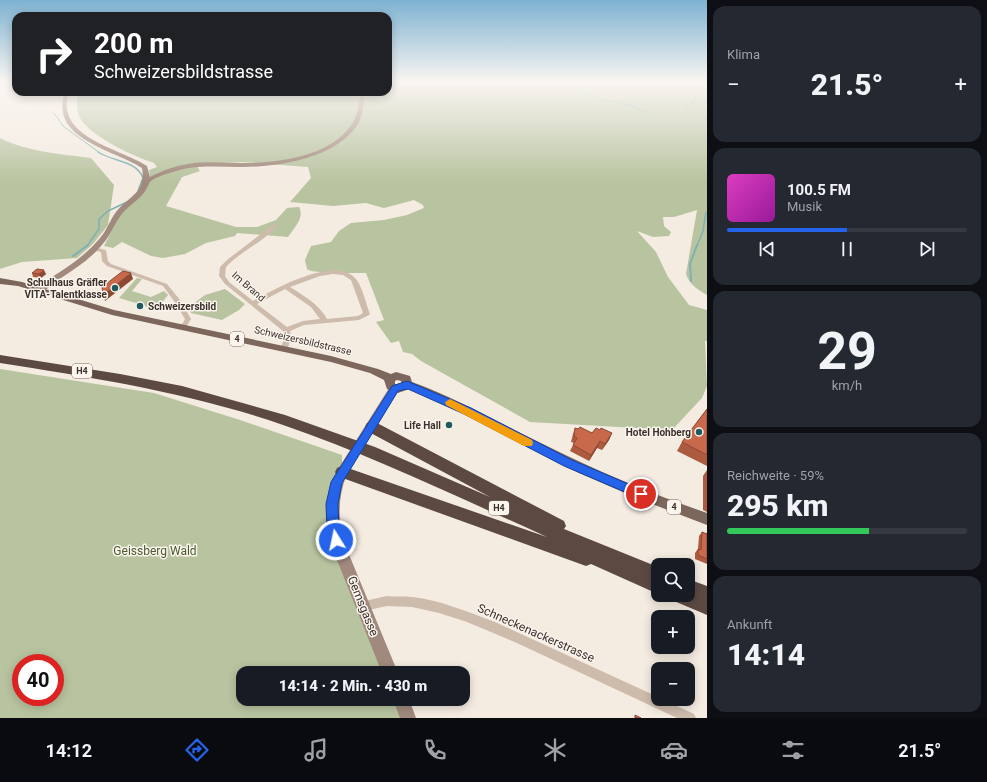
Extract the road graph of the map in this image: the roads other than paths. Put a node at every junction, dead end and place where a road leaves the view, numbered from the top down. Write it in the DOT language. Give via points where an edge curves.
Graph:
graph roads {
  1 [pos="67,115"];
  2 [pos="359,115"];
  3 [pos="146,181"];
  4 [pos="274,226"];
  5 [pos="94,249"];
  6 [pos="0,280"];
  7 [pos="286,287"];
  8 [pos="38,290"];
  9 [pos="252,303"];
  10 [pos="324,320"];
  11 [pos="183,328"];
  12 [pos="286,330"];
  13 [pos="283,349"];
  14 [pos="0,358"];
  15 [pos="401,386"];
  16 [pos="372,427"];
  17 [pos="342,472"];
  18 [pos="707,519"];
  19 [pos="624,566"];
  20 [pos="651,573"];
  21 [pos="651,582"];
  22 [pos="695,590"];
  23 [pos="707,595"];
  24 [pos="695,601"];
  25 [pos="364,606"];
  26 [pos="707,606"];
  27 [pos="387,666"];
  28 [pos="403,706"];
  29 [pos="408,718"];
  30 [pos="690,718"];
  1 -- 3 [label="street" via="69,123 81,134 102,147 139,161 145,167"];
  2 -- 3 [label="street" via="355,125 338,142 296,158 263,164 187,166 169,170"];
  3 -- 5 [label="street" via="141,194 119,213"];
  4 -- 9 [label="street, Im Brand" via="265,236 230,258 222,267 222,276 227,283"];
  5 -- 8 [label="street"];
  5 -- 11 [label="street" via="104,251 105,261 109,265 165,285 188,319"];
  6 -- 8 [label="main road, Schweizersbildstrasse / 4"];
  7 -- 9 [label="street"];
  7 -- 10 [label="street" via="313,306 322,314"];
  7 -- 10 [label="street" via="308,276 320,274 347,274 353,279 366,314 359,318"];
  8 -- 11 [label="main road, Schweizersbildstrasse / 4" via="98,308"];
  9 -- 12 [label="street, Im Brand"];
  10 -- 12 [label="street" via="303,323"];
  11 -- 13 [label="main road, Schweizersbildstrasse / 4"];
  12 -- 13 [label="street" via="288,337"];
  13 -- 15 [label="main road, Schweizersbildstrasse / 4" via="360,367 390,378 389,384"];
  14 -- 19 [label="highway, H4" via="182,391 259,413 369,454"];
  15 -- 16 [label="street, Gemsgasse"];
  15 -- 18 [label="main road, 4" via="468,411 568,463 637,493"];
  16 -- 17 [label="street, Gemsgasse"];
  16 -- 19 [label="highway"];
  17 -- 19 [label="highway"];
  17 -- 25 [label="street, Gemsgasse" via="332,504 333,529"];
  19 -- 20 [label="highway, H4"];
  19 -- 21 [label="highway, H4"];
  22 -- 23 [label="highway"];
  24 -- 26 [label="highway"];
  25 -- 27 [label="street, Gemsgasse"];
  25 -- 30 [label="street, Schneckenackerstrasse" via="380,602 402,602 434,606 475,618"];
  28 -- 29 [label="street"];
}
